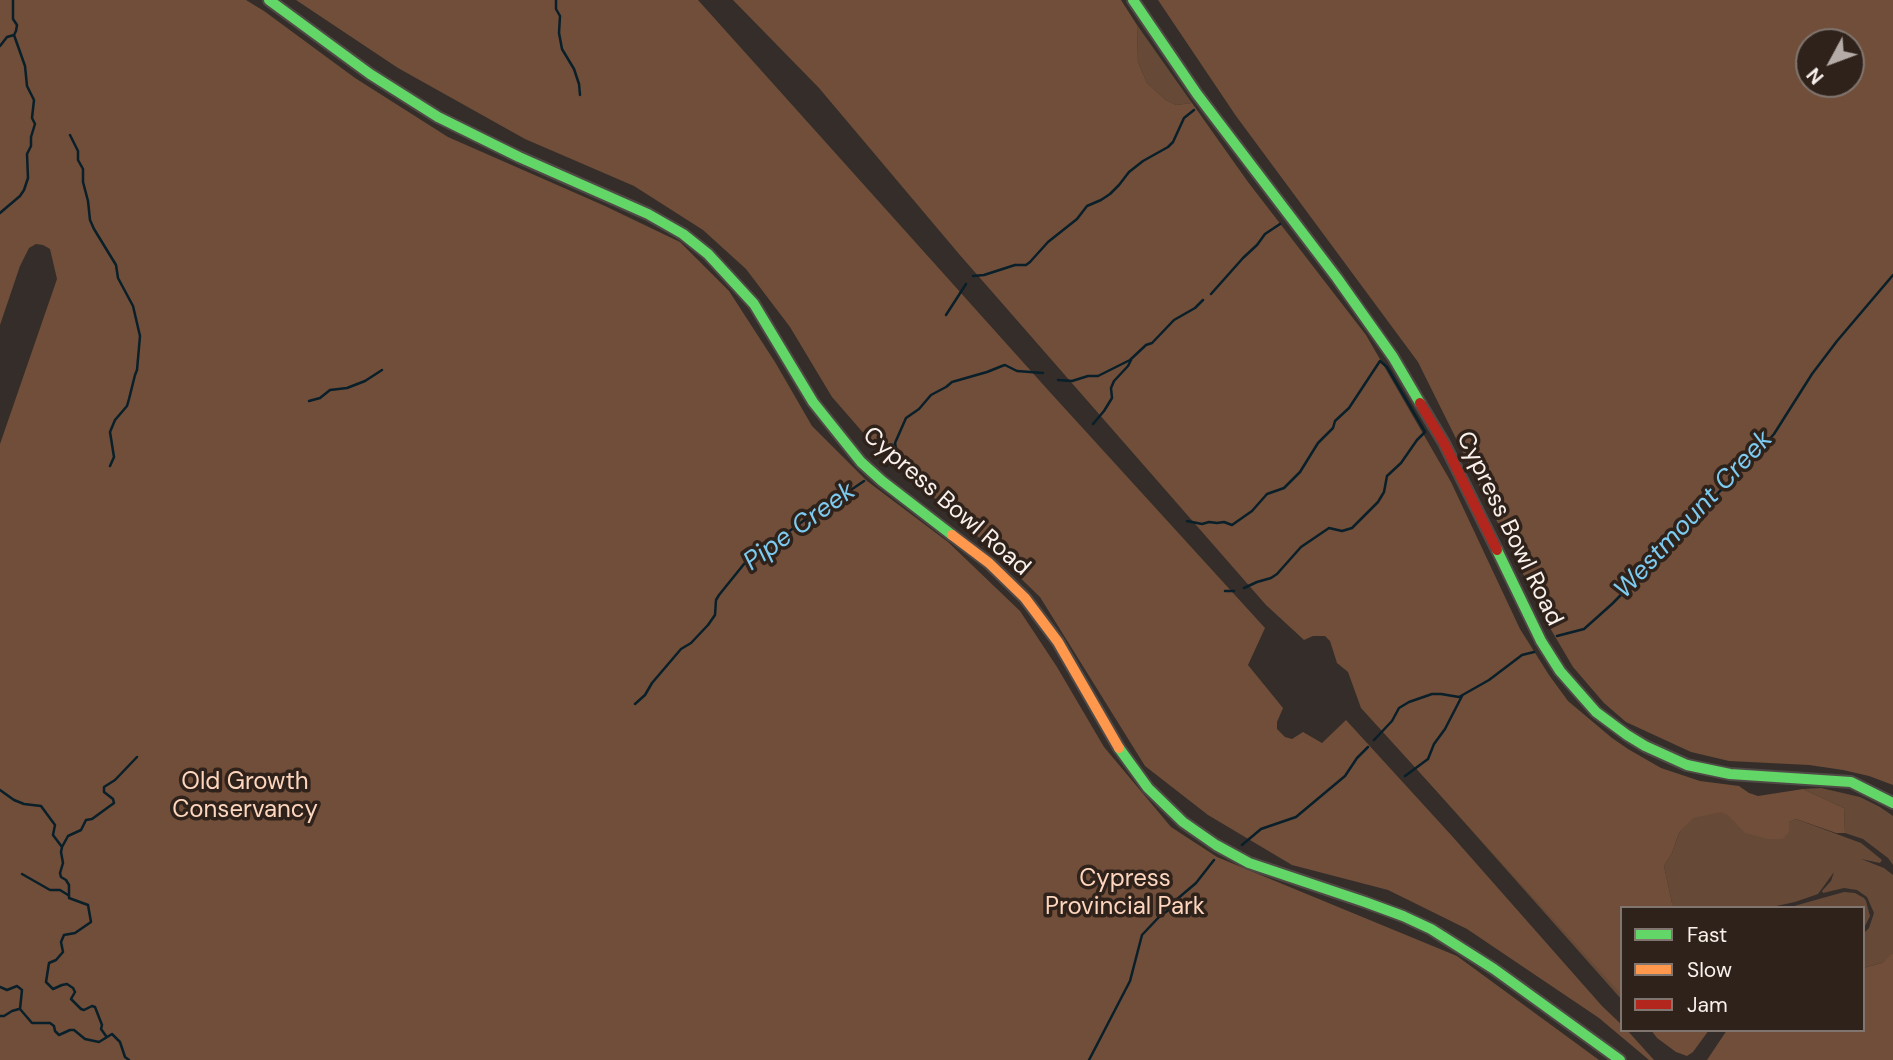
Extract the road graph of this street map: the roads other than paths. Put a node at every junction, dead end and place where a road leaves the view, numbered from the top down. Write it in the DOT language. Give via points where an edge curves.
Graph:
graph roads {
  1 [pos="269,0"];
  2 [pos="1133,0"];
  3 [pos="1893,803"];
  4 [pos="1620,1060"];
  1 -- 4 [label="street, Cypress Bowl Road" via="438,117 648,214 708,254 754,304 813,402 861,462 989,563 1025,598 1058,642 1125,758 1183,822 1249,863 1431,929"];
  2 -- 3 [label="street, Cypress Bowl Road" via="1190,85 1392,357 1444,443 1541,641 1596,712 1627,736 1687,765 1730,774 1851,782"];
}
